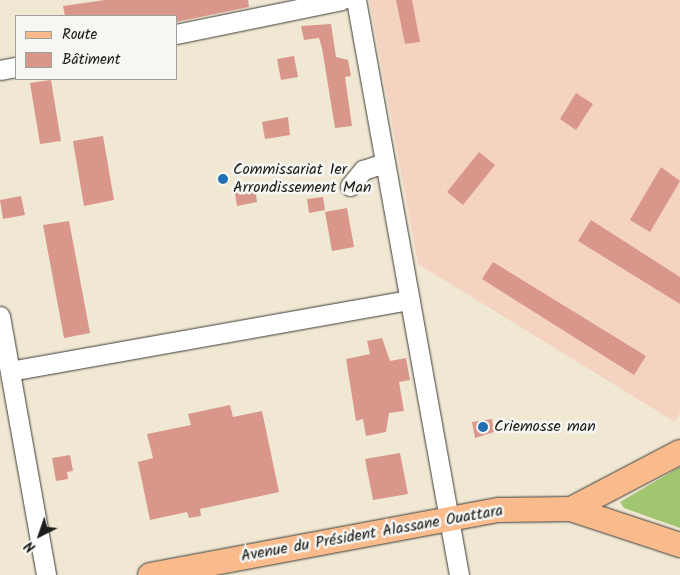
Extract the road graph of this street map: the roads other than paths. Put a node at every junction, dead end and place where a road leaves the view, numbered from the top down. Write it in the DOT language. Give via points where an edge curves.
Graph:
graph roads {
  1 [pos="342,0"];
  2 [pos="356,0"];
  3 [pos="178,34"];
  4 [pos="15,66"];
  5 [pos="0,70"];
  6 [pos="385,163"];
  7 [pos="350,186"];
  8 [pos="410,300"];
  9 [pos="0,316"];
  10 [pos="10,371"];
  11 [pos="7,400"];
  12 [pos="680,452"];
  13 [pos="571,509"];
  14 [pos="450,518"];
  15 [pos="680,545"];
  16 [pos="46,575"];
  17 [pos="150,575"];
  18 [pos="459,575"];
  1 -- 3 [label="street"];
  2 -- 6 [label="street"];
  4 -- 5 [label="street"];
  6 -- 7 [label="street" via="363,170"];
  6 -- 8 [label="street"];
  8 -- 10 [label="street"];
  8 -- 14 [label="street"];
  9 -- 10 [label="street"];
  10 -- 11 [label="street"];
  11 -- 16 [label="street"];
  12 -- 13 [label="main road"];
  13 -- 14 [label="main road, Avenue du Président Alassane Ouattara" via="499,510"];
  13 -- 15 [label="main road, Avenue du Président Alassane Ouattara"];
  14 -- 17 [label="main road, Avenue du Président Alassane Ouattara"];
  14 -- 18 [label="street"];
}
